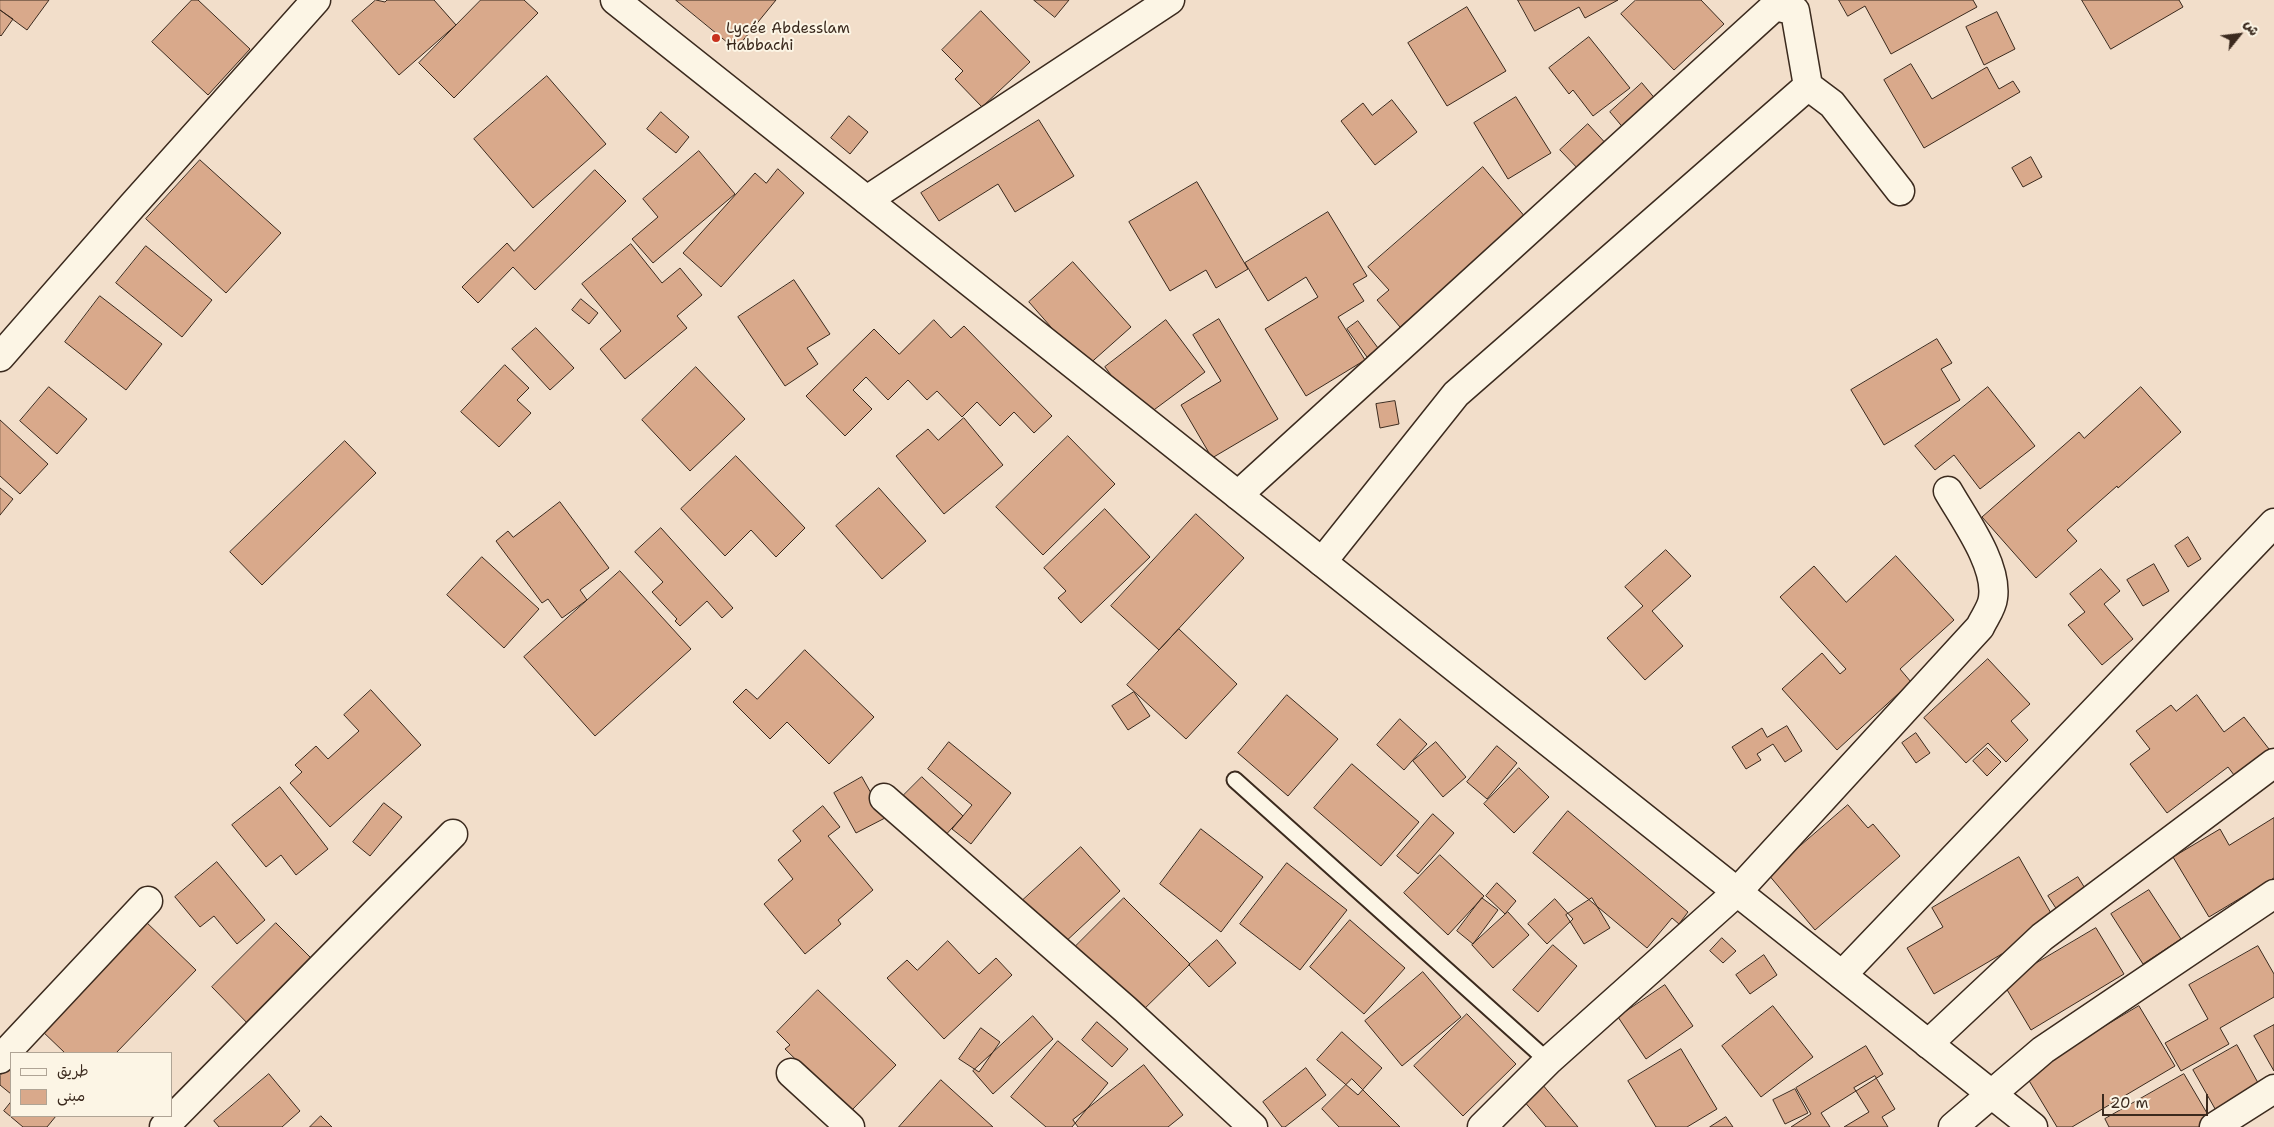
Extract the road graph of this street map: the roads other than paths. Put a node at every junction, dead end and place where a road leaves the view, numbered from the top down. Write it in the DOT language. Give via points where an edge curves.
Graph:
graph roads {
  1 [pos="316,0"];
  2 [pos="615,0"];
  3 [pos="1170,0"];
  4 [pos="1808,86"];
  5 [pos="1900,191"];
  6 [pos="867,200"];
  7 [pos="0,357"];
  8 [pos="1948,491"];
  9 [pos="1238,495"];
  10 [pos="2274,523"];
  11 [pos="1322,562"];
  12 [pos="2274,763"];
  13 [pos="1235,780"];
  14 [pos="884,798"];
  15 [pos="453,834"];
  16 [pos="1737,892"];
  17 [pos="2274,894"];
  18 [pos="148,901"];
  19 [pos="1842,975"];
  20 [pos="1928,1044"];
  21 [pos="0,1059"];
  22 [pos="1548,1061"];
  23 [pos="791,1073"];
  24 [pos="2274,1089"];
  25 [pos="1992,1094"];
  26 [pos="164,1127"];
  27 [pos="850,1127"];
  28 [pos="1253,1127"];
  29 [pos="1482,1127"];
  30 [pos="1953,1127"];
  31 [pos="2033,1127"];
  32 [pos="2214,1127"];
  1 -- 7 [label="street"];
  2 -- 6 [label="street"];
  3 -- 6 [label="street"];
  4 -- 5 [label="street" via="1832,104"];
  4 -- 9 [label="street" via="1796,11 1775,6"];
  4 -- 11 [label="street" via="1456,394"];
  6 -- 9 [label="street"];
  8 -- 16 [label="street" via="1978,542 1992,577 1993,599 1980,627"];
  9 -- 11 [label="street"];
  10 -- 19 [label="street"];
  11 -- 16 [label="street"];
  12 -- 20 [label="street" via="2042,937"];
  13 -- 22 [label="lane"];
  14 -- 28 [label="street" via="1118,1003"];
  15 -- 26 [label="street"];
  16 -- 19 [label="street"];
  16 -- 22 [label="street"];
  17 -- 25 [label="street" via="2044,1050"];
  18 -- 21 [label="street"];
  19 -- 20 [label="street"];
  20 -- 25 [label="street"];
  22 -- 29 [label="street"];
  23 -- 27 [label="street"];
  24 -- 32 [label="street"];
  25 -- 30 [label="street"];
  25 -- 31 [label="street"];
}
